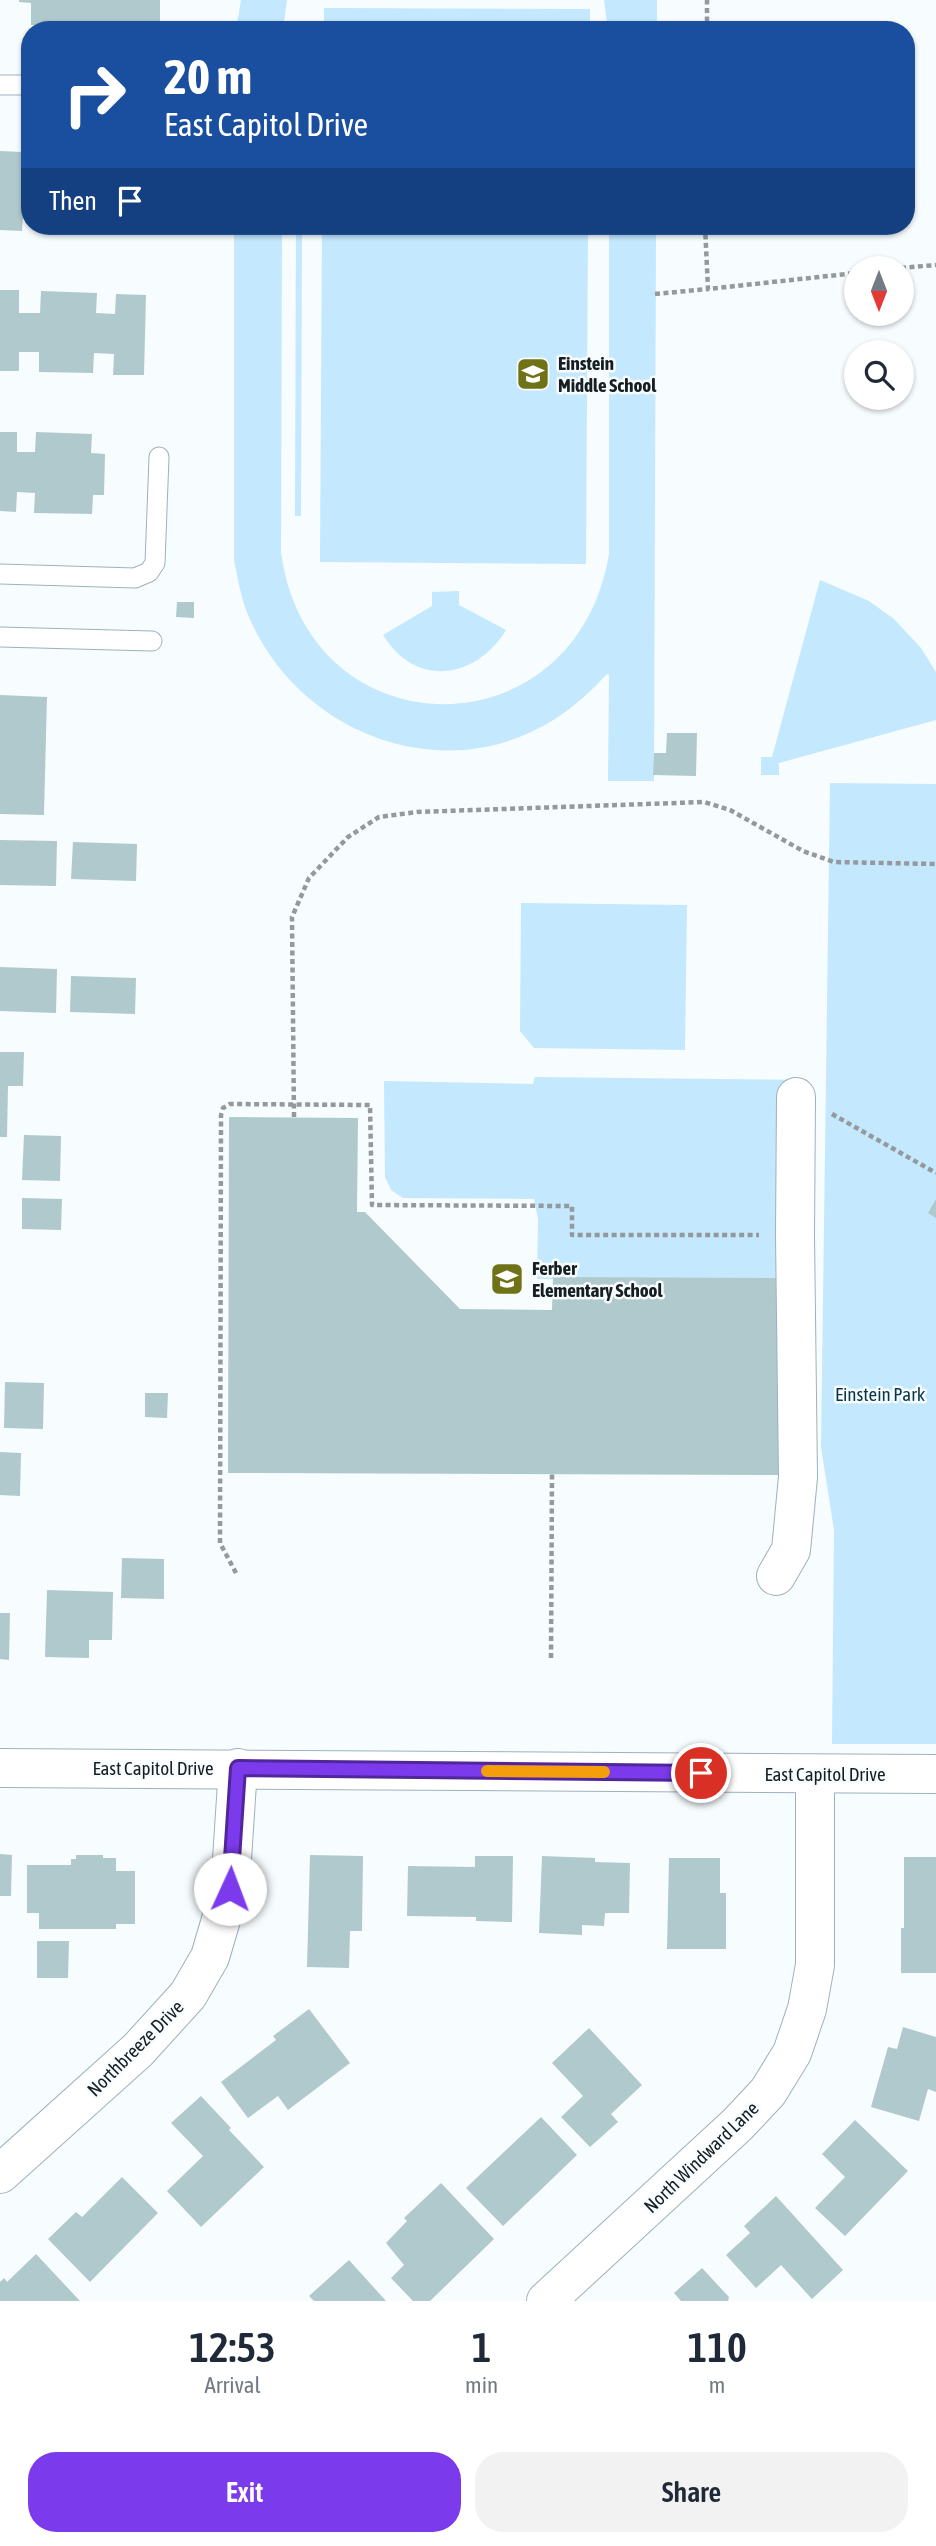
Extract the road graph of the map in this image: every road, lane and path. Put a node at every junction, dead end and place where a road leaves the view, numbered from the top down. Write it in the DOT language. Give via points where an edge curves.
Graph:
graph roads {
  1 [pos="707,0"];
  2 [pos="707,21"];
  3 [pos="0,85"];
  4 [pos="21,85"];
  5 [pos="705,235"];
  6 [pos="936,265"];
  7 [pos="914,267"];
  8 [pos="844,274"];
  9 [pos="708,289"];
  10 [pos="655,293"];
  11 [pos="159,457"];
  12 [pos="0,574"];
  13 [pos="0,637"];
  14 [pos="152,641"];
  15 [pos="936,864"];
  16 [pos="796,1097"];
  17 [pos="293,1104"];
  18 [pos="293,1116"];
  19 [pos="936,1173"];
  20 [pos="795,1235"];
  21 [pos="552,1474"];
  22 [pos="236,1573"];
  23 [pos="776,1576"];
  24 [pos="551,1658"];
  25 [pos="0,1768"];
  26 [pos="238,1768"];
  27 [pos="815,1774"];
  28 [pos="936,1774"];
  29 [pos="0,2174"];
  30 [pos="546,2301"];
  1 -- 2 [label="path"];
  3 -- 4 [label="lane"];
  5 -- 9 [label="path"];
  6 -- 7 [label="path"];
  8 -- 9 [label="path"];
  9 -- 10 [label="path"];
  11 -- 12 [label="lane" via="155,563 149,572 135,578"];
  13 -- 14 [label="lane"];
  15 -- 17 [label="path" via="834,862 803,851 730,810 704,802 379,817 348,837 309,878 292,917"];
  16 -- 19 [label="path"];
  16 -- 20 [label="street"];
  17 -- 18 [label="path"];
  17 -- 20 [label="path" via="370,1105 372,1205 572,1206 572,1235"];
  17 -- 22 [label="path" via="230,1104 221,1115 220,1543"];
  20 -- 23 [label="street" via="798,1476 791,1550"];
  21 -- 24 [label="path"];
  25 -- 26 [label="street, East Capitol Drive"];
  26 -- 27 [label="street, East Capitol Drive"];
  26 -- 29 [label="street, Northbreeze Drive" via="230,1889 210,1957 188,1995 138,2050"];
  27 -- 28 [label="street, East Capitol Drive"];
  27 -- 30 [label="street, North Windward Lane" via="815,1965 792,2053 768,2092 738,2124"];
}
